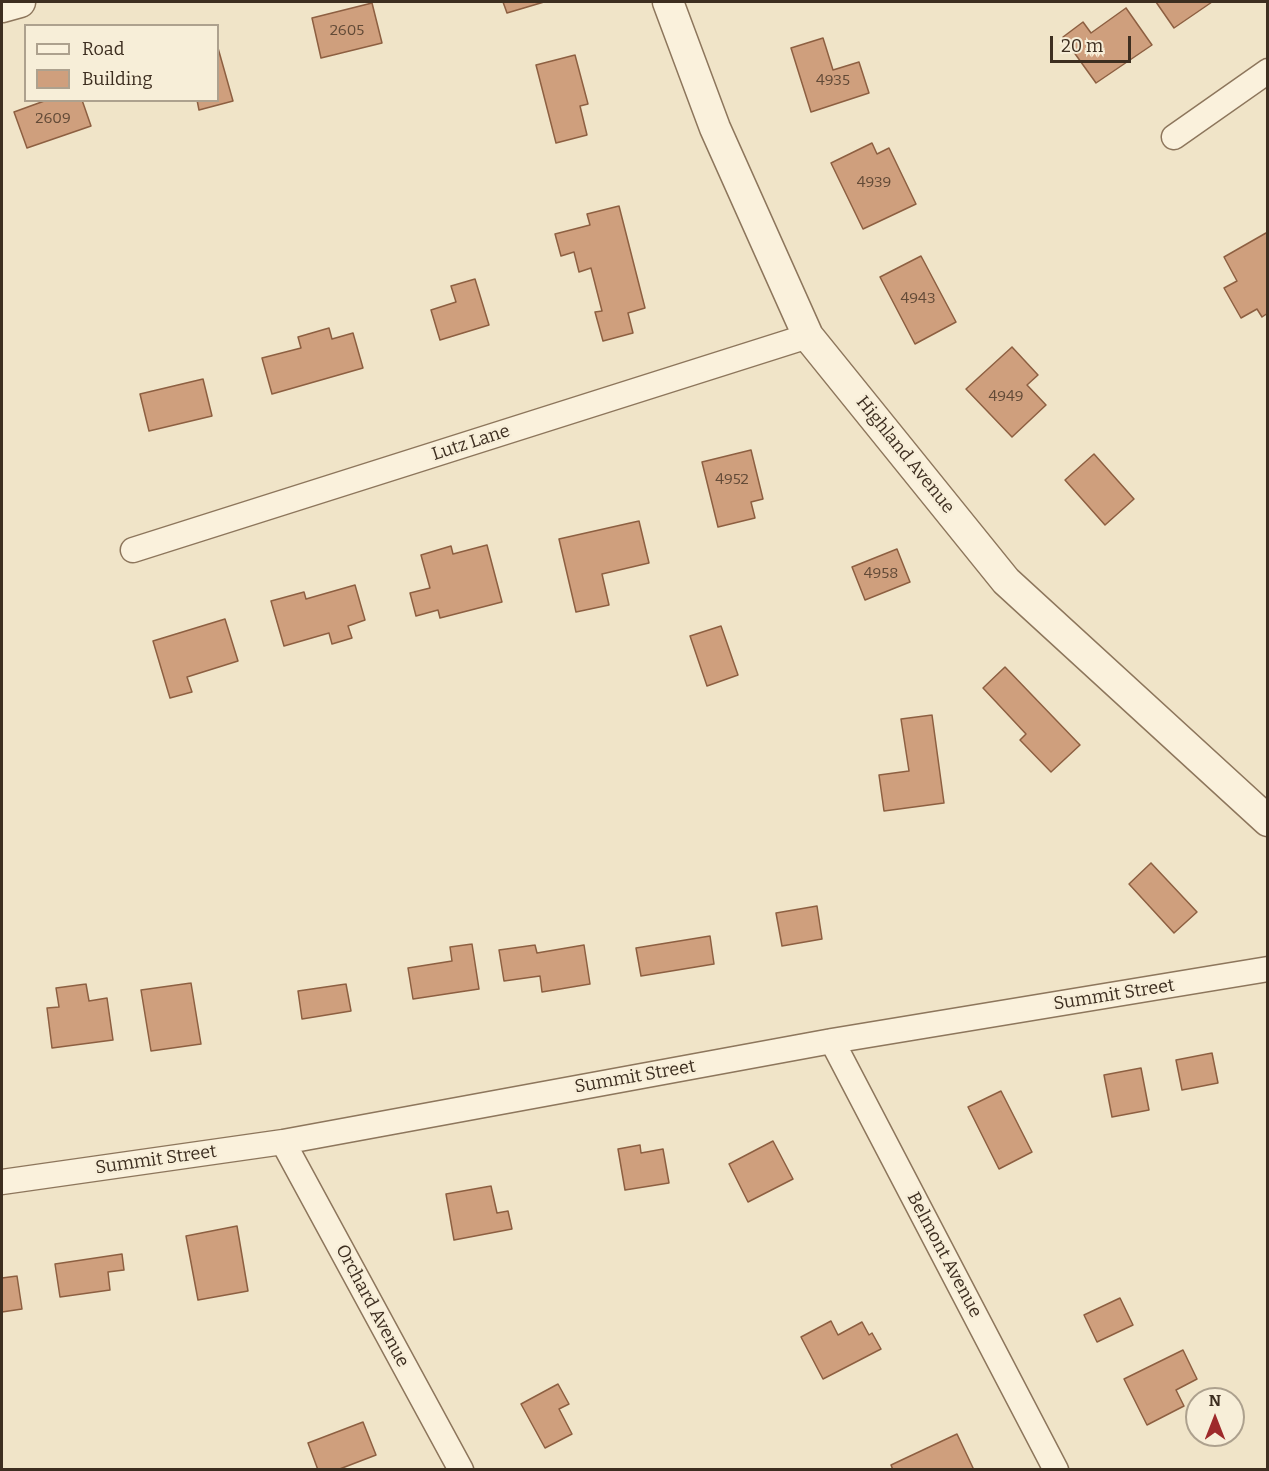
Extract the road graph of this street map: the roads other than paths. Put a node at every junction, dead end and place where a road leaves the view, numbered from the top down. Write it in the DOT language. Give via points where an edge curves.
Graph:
graph roads {
  1 [pos="20,2"];
  2 [pos="668,2"];
  3 [pos="2,7"];
  4 [pos="1268,71"];
  5 [pos="1174,137"];
  6 [pos="808,336"];
  7 [pos="133,550"];
  8 [pos="1268,821"];
  9 [pos="1268,969"];
  10 [pos="832,1041"];
  11 [pos="283,1142"];
  12 [pos="2,1182"];
  13 [pos="461,1470"];
  14 [pos="1056,1470"];
  1 -- 3 [label="street"];
  2 -- 6 [label="street, Highland Avenue" via="715,128"];
  4 -- 5 [label="street"];
  6 -- 7 [label="street, Lutz Lane"];
  6 -- 8 [label="street, Highland Avenue" via="1006,581"];
  9 -- 10 [label="street, Summit Street"];
  10 -- 11 [label="street, Summit Street"];
  10 -- 14 [label="street, Belmont Avenue"];
  11 -- 12 [label="street, Summit Street"];
  11 -- 13 [label="street, Orchard Avenue"];
}
